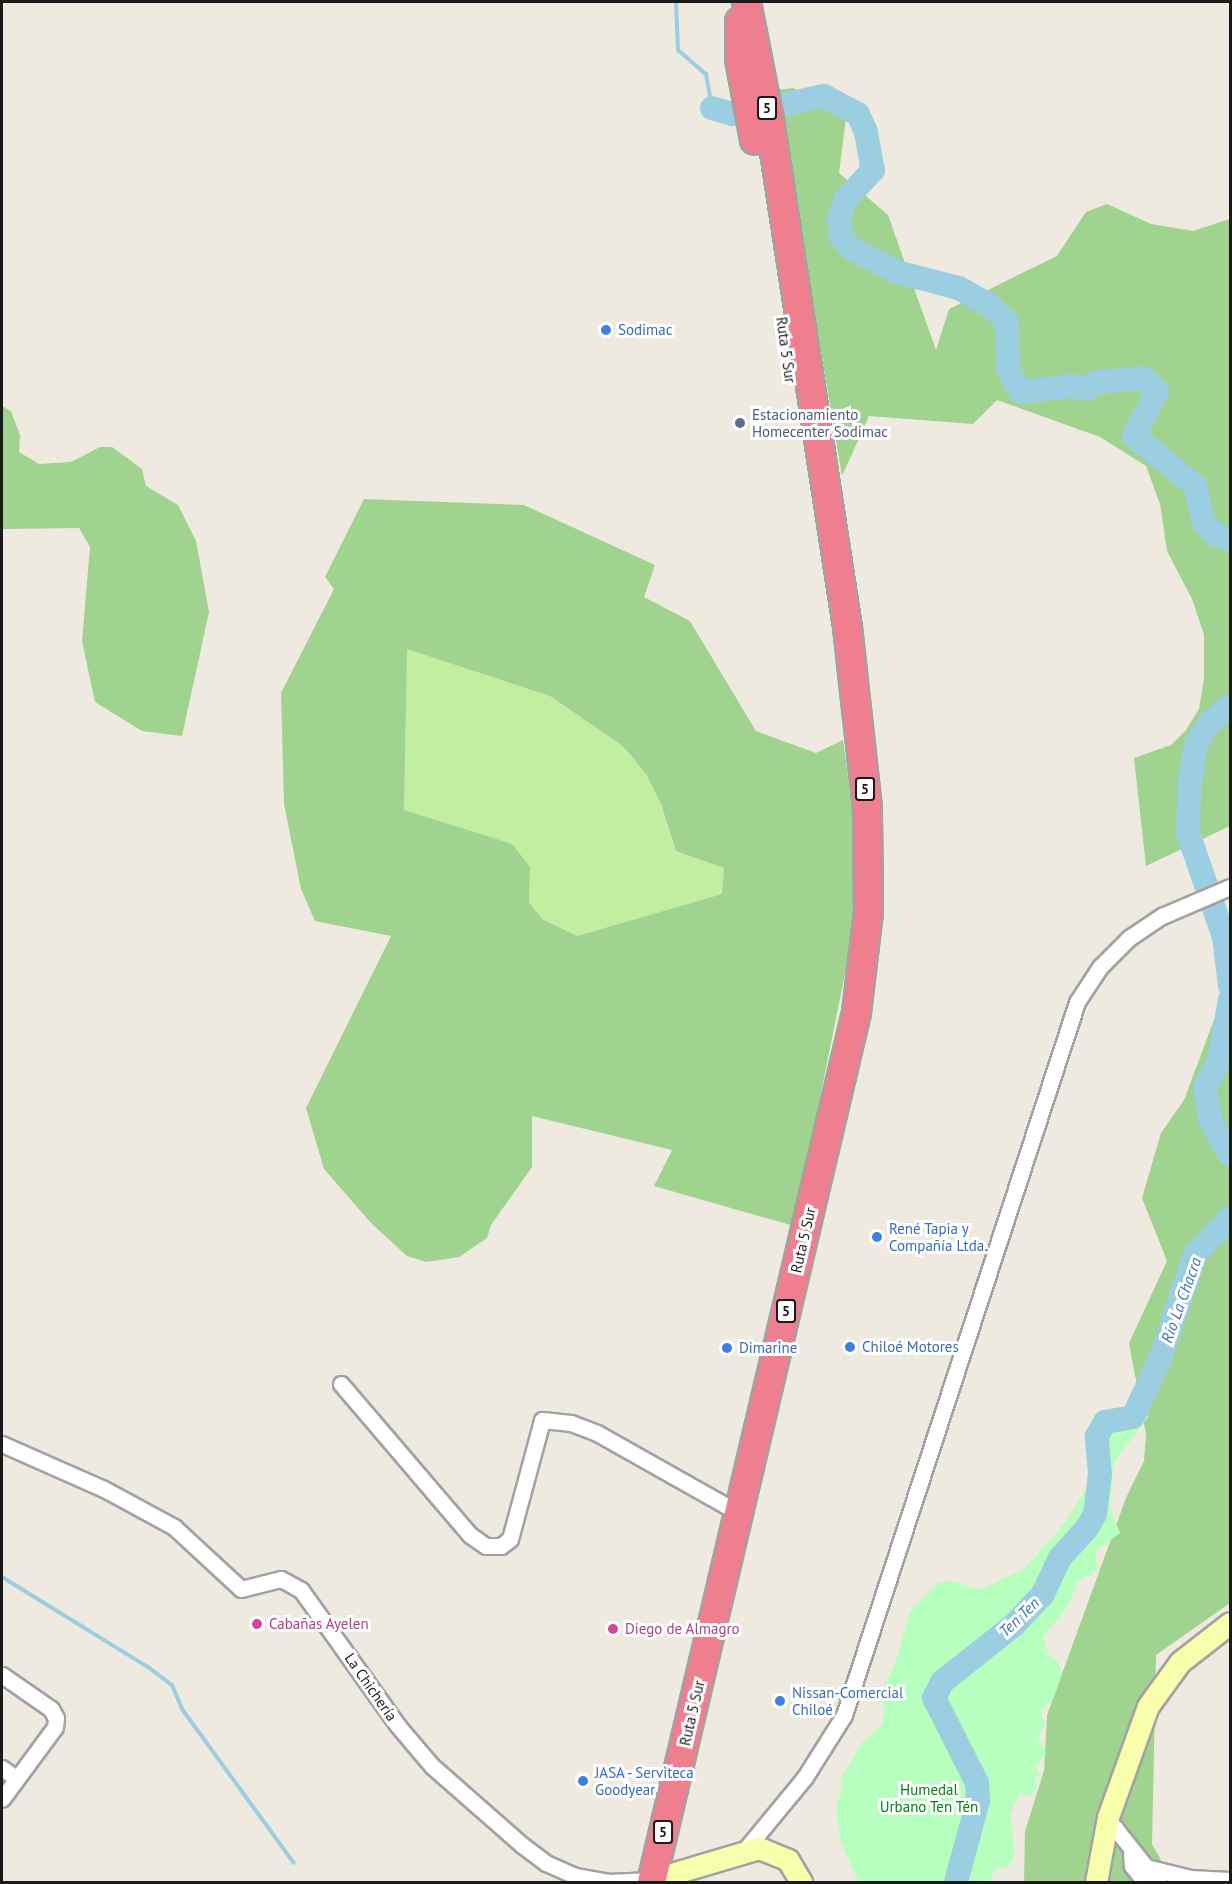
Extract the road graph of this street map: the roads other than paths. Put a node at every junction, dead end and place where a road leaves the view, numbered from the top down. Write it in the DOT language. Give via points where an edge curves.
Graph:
graph roads {
  1 [pos="739,2"];
  2 [pos="746,2"];
  3 [pos="802,340"];
  4 [pos="789,367"];
  5 [pos="856,732"];
  6 [pos="1230,887"];
  7 [pos="341,1384"];
  8 [pos="2,1444"];
  9 [pos="739,1513"];
  10 [pos="1230,1623"];
  11 [pos="2,1675"];
  12 [pos="2,1768"];
  13 [pos="16,1778"];
  14 [pos="2,1798"];
  15 [pos="1101,1843"];
  16 [pos="744,1851"];
  17 [pos="1131,1851"];
  18 [pos="1230,1880"];
  19 [pos="651,1881"];
  20 [pos="801,1882"];
  21 [pos="1096,1882"];
  22 [pos="1159,1882"];
  1 -- 4 [label="highway, Ruta 5 Sur / 5" via="739,58"];
  2 -- 3 [label="highway, Ruta 5 Sur / 5" via="760,61"];
  3 -- 4 [label="highway"];
  3 -- 5 [label="highway, Ruta 5 Sur / 5" via="847,627"];
  4 -- 5 [label="highway, Ruta 5 Sur / 5" via="833,647"];
  5 -- 9 [label="highway, Ruta 5 Sur / 5" via="869,856 860,990"];
  6 -- 16 [label="street" via="1162,916 1129,938 1100,967 1077,1002 844,1715 805,1777"];
  7 -- 9 [label="street" via="470,1535 486,1546 501,1546 510,1539 542,1420 571,1423 597,1433"];
  8 -- 19 [label="street, La Chichería" via="104,1489 174,1527 241,1589 281,1579 301,1590 398,1726 432,1766 534,1854 560,1870 591,1880"];
  9 -- 19 [label="highway, Ruta 5 Sur / 5"];
  10 -- 15 [label="street" via="1180,1662 1148,1706"];
  11 -- 13 [label="street" via="51,1709 56,1718 55,1727"];
  12 -- 13 [label="street"];
  13 -- 14 [label="street"];
  15 -- 17 [label="street" via="1115,1828"];
  15 -- 21 [label="street"];
  16 -- 19 [label="street"];
  16 -- 20 [label="street" via="759,1848 782,1855"];
  17 -- 18 [label="street" via="1146,1867 1190,1878"];
  17 -- 22 [label="street" via="1132,1866 1140,1876"];
}
